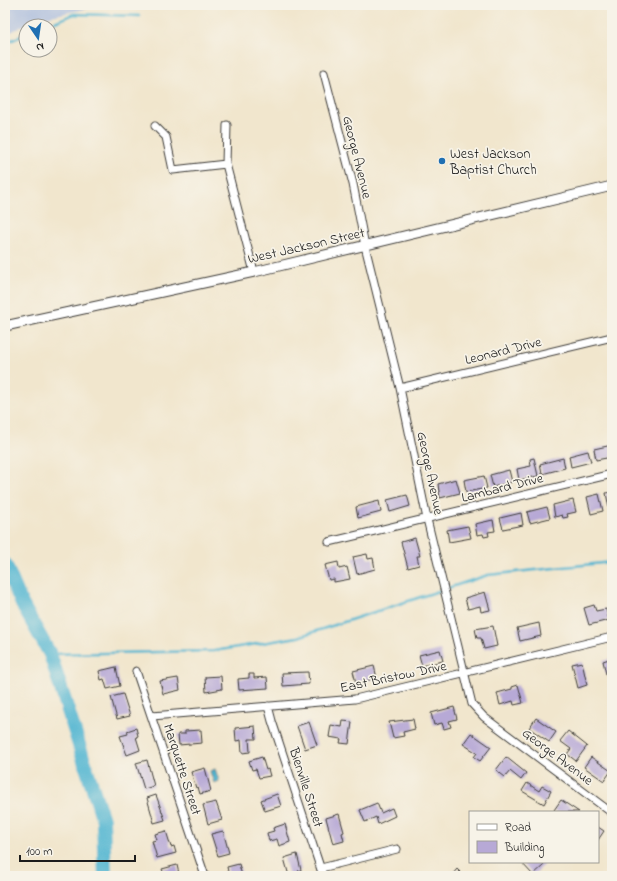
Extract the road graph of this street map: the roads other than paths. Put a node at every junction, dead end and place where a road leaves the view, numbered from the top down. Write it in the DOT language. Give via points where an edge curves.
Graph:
graph roads {
  1 [pos="324,73"];
  2 [pos="227,125"];
  3 [pos="155,126"];
  4 [pos="226,164"];
  5 [pos="612,186"];
  6 [pos="365,246"];
  7 [pos="254,272"];
  8 [pos="5,326"];
  9 [pos="612,337"];
  10 [pos="400,388"];
  11 [pos="612,474"];
  12 [pos="427,519"];
  13 [pos="329,542"];
  14 [pos="612,637"];
  15 [pos="136,671"];
  16 [pos="464,673"];
  17 [pos="268,706"];
  18 [pos="152,716"];
  19 [pos="612,813"];
  20 [pos="397,849"];
  21 [pos="321,868"];
  22 [pos="205,876"];
  23 [pos="323,876"];
  1 -- 6 [label="street, George Avenue" via="353,184"];
  2 -- 4 [label="street"];
  3 -- 4 [label="street" via="166,137 173,170"];
  4 -- 7 [label="street"];
  5 -- 6 [label="street, West Jackson Street"];
  6 -- 7 [label="street, West Jackson Street"];
  6 -- 10 [label="street, George Avenue"];
  7 -- 8 [label="street, West Jackson Street"];
  9 -- 10 [label="street, Leonard Drive"];
  10 -- 12 [label="street, George Avenue"];
  11 -- 12 [label="street, Lambard Drive"];
  12 -- 13 [label="street, Lambard Drive"];
  12 -- 16 [label="street, George Avenue"];
  14 -- 16 [label="street, East Bristow Drive"];
  15 -- 18 [label="street, Marquette Street"];
  16 -- 17 [label="street, East Bristow Drive" via="356,699"];
  16 -- 19 [label="street, George Avenue" via="475,710"];
  17 -- 18 [label="street, East Bristow Drive"];
  17 -- 21 [label="street, Bienville Street"];
  18 -- 22 [label="street, Marquette Street"];
  20 -- 21 [label="street"];
  21 -- 23 [label="street, Bienville Street"];
}
